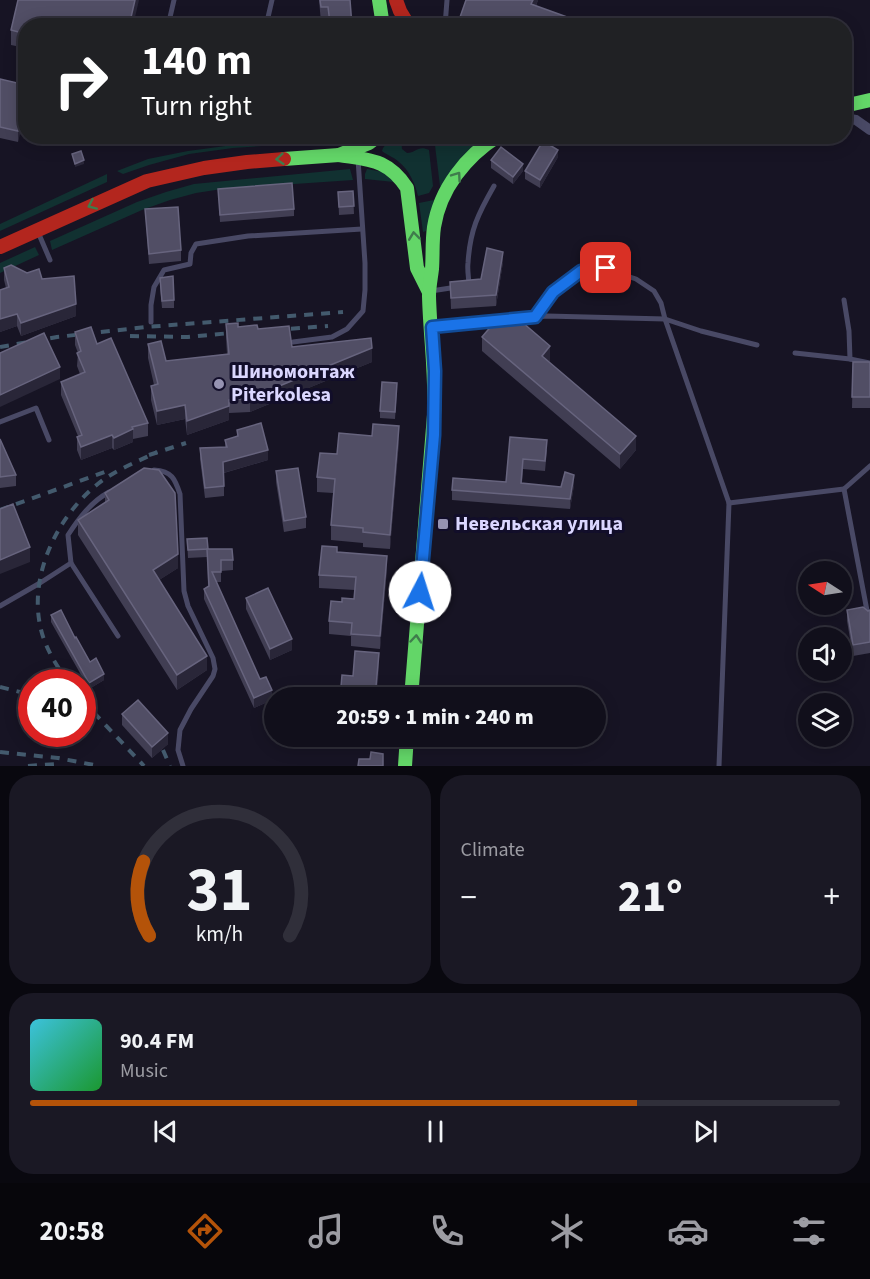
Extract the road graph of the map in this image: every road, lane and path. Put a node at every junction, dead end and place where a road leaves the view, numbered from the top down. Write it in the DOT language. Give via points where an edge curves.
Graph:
graph roads {
  1 [pos="174,0"];
  2 [pos="272,0"];
  3 [pos="379,0"];
  4 [pos="396,0"];
  5 [pos="447,0"];
  6 [pos="170,18"];
  7 [pos="268,18"];
  8 [pos="382,18"];
  9 [pos="404,18"];
  10 [pos="446,18"];
  11 [pos="870,100"];
  12 [pos="852,104"];
  13 [pos="852,119"];
  14 [pos="870,130"];
  15 [pos="366,144"];
  16 [pos="486,144"];
  17 [pos="339,154"];
  18 [pos="358,158"];
  19 [pos="494,186"];
  20 [pos="362,229"];
  21 [pos="37,230"];
  22 [pos="0,247"];
  23 [pos="50,260"];
  24 [pos="429,292"];
  25 [pos="844,300"];
  26 [pos="535,317"];
  27 [pos="665,318"];
  28 [pos="151,322"];
  29 [pos="432,327"];
  30 [pos="293,342"];
  31 [pos="757,345"];
  32 [pos="795,353"];
  33 [pos="849,359"];
  34 [pos="870,363"];
  35 [pos="0,422"];
  36 [pos="49,440"];
  37 [pos="870,466"];
  38 [pos="150,470"];
  39 [pos="844,489"];
  40 [pos="111,490"];
  41 [pos="729,503"];
  42 [pos="71,563"];
  43 [pos="0,606"];
  44 [pos="868,618"];
  45 [pos="118,636"];
  46 [pos="412,687"];
  47 [pos="406,747"];
  48 [pos="183,766"];
  49 [pos="405,766"];
  50 [pos="719,766"];
  1 -- 6 [label="lane"];
  2 -- 7 [label="lane"];
  3 -- 8 [label="street"];
  4 -- 9 [label="street"];
  5 -- 10 [label="lane"];
  11 -- 12 [label="street"];
  13 -- 14 [label="street"];
  15 -- 17 [label="street"];
  24 -- 16 [label="street, one-way" via="431,246 443,200 454,178"];
  17 -- 18 [label="street"];
  17 -- 21 [label="street, one-way" via="204,168 147,181"];
  18 -- 20 [label="lane"];
  24 -- 18 [label="street, one-way" via="417,268 407,188 401,176 393,169"];
  19 -- 24 [label="lane" via="472,230 467,265 470,286"];
  20 -- 28 [label="lane" via="248,236 196,244 190,264 164,270 154,286"];
  20 -- 30 [label="lane" via="363,311 332,337"];
  21 -- 22 [label="street"];
  21 -- 23 [label="lane"];
  24 -- 29 [label="street"];
  25 -- 33 [label="lane"];
  26 -- 27 [label="lane"];
  26 -- 27 [label="lane" via="553,292 581,271 606,268 636,279 654,291"];
  26 -- 29 [label="lane"];
  27 -- 31 [label="lane"];
  27 -- 41 [label="lane"];
  46 -- 29 [label="street, one-way" via="434,435"];
  32 -- 33 [label="lane"];
  33 -- 34 [label="lane"];
  35 -- 36 [label="lane" via="36,408"];
  37 -- 39 [label="lane"];
  38 -- 48 [label="lane" via="164,471 175,479 180,494 184,591 215,669 180,730 178,750"];
  39 -- 41 [label="lane"];
  39 -- 44 [label="lane"];
  40 -- 42 [label="lane" via="82,515 68,535"];
  41 -- 50 [label="lane"];
  42 -- 43 [label="lane"];
  42 -- 45 [label="lane"];
  47 -- 49 [label="street"];
}
